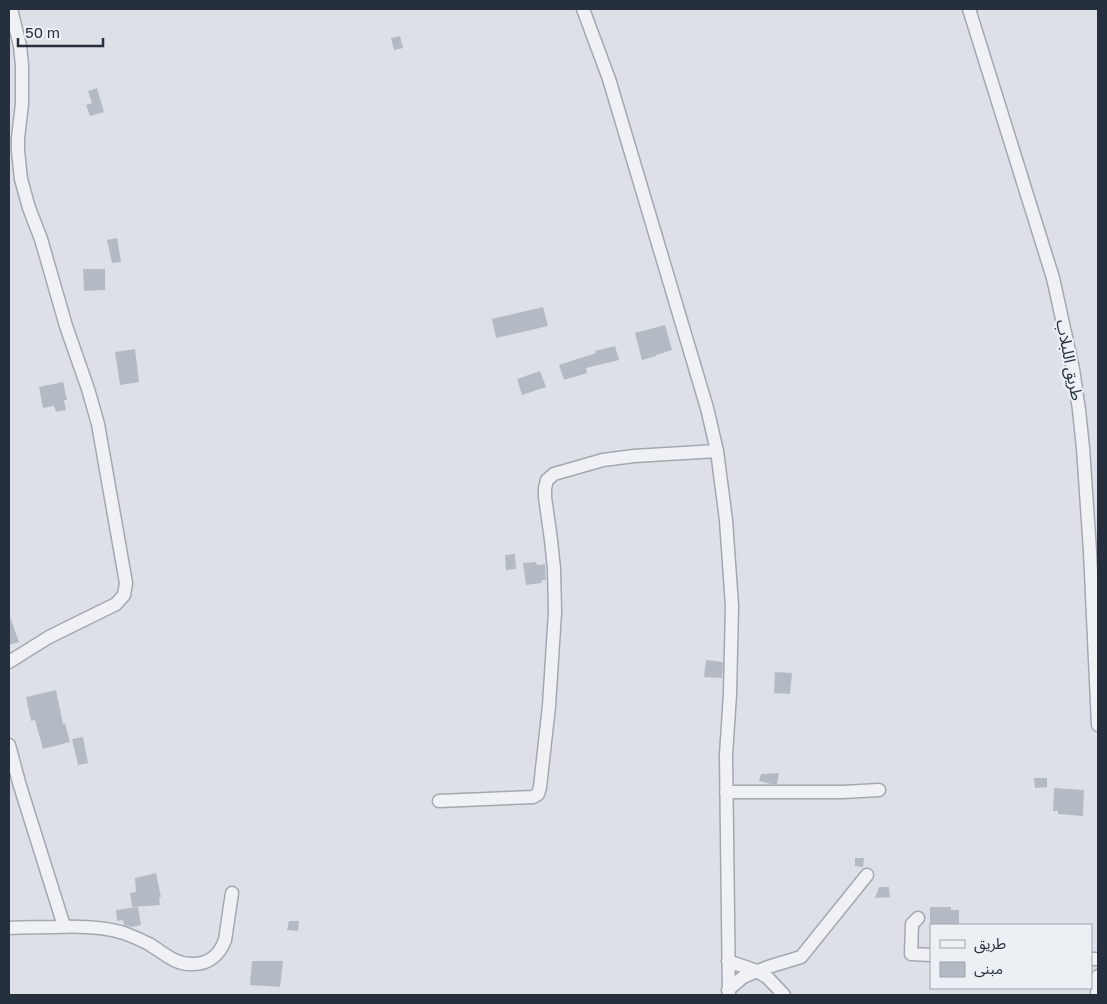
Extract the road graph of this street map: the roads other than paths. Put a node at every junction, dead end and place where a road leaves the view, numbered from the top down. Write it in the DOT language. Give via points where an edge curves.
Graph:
graph roads {
  1 [pos="11,9"];
  2 [pos="583,9"];
  3 [pos="968,9"];
  4 [pos="718,452"];
  5 [pos="1094,551"];
  6 [pos="9,662"];
  7 [pos="1098,725"];
  8 [pos="9,745"];
  9 [pos="879,790"];
  10 [pos="726,792"];
  11 [pos="439,801"];
  12 [pos="867,875"];
  13 [pos="232,894"];
  14 [pos="918,918"];
  15 [pos="64,926"];
  16 [pos="9,928"];
  17 [pos="930,955"];
  18 [pos="728,961"];
  19 [pos="757,971"];
  20 [pos="1098,976"];
  21 [pos="729,993"];
  22 [pos="784,995"];
  23 [pos="1097,995"];
  1 -- 6 [label="street" via="22,65 18,138 21,180 98,424 126,583 124,595 116,604"];
  2 -- 4 [label="street" via="608,80"];
  3 -- 5 [label="street, طريق اللبلاب" via="1053,278 1065,329 1079,410"];
  4 -- 10 [label="street" via="732,606"];
  4 -- 11 [label="street" via="603,460 554,474 547,480 545,497 554,568 555,612 549,706 538,794 533,797"];
  5 -- 7 [label="street, طريق اللبلاب"];
  8 -- 15 [label="street"];
  9 -- 10 [label="street"];
  10 -- 18 [label="street"];
  12 -- 19 [label="street" via="801,957"];
  13 -- 15 [label="street" via="222,946 214,957 197,964 173,960 122,933 96,927"];
  14 -- 17 [label="street" via="912,924 911,954"];
  15 -- 16 [label="street"];
  18 -- 19 [label="street"];
  18 -- 21 [label="street"];
  19 -- 21 [label="street" via="743,977"];
  19 -- 22 [label="street"];
  20 -- 23 [label="street"];
}
